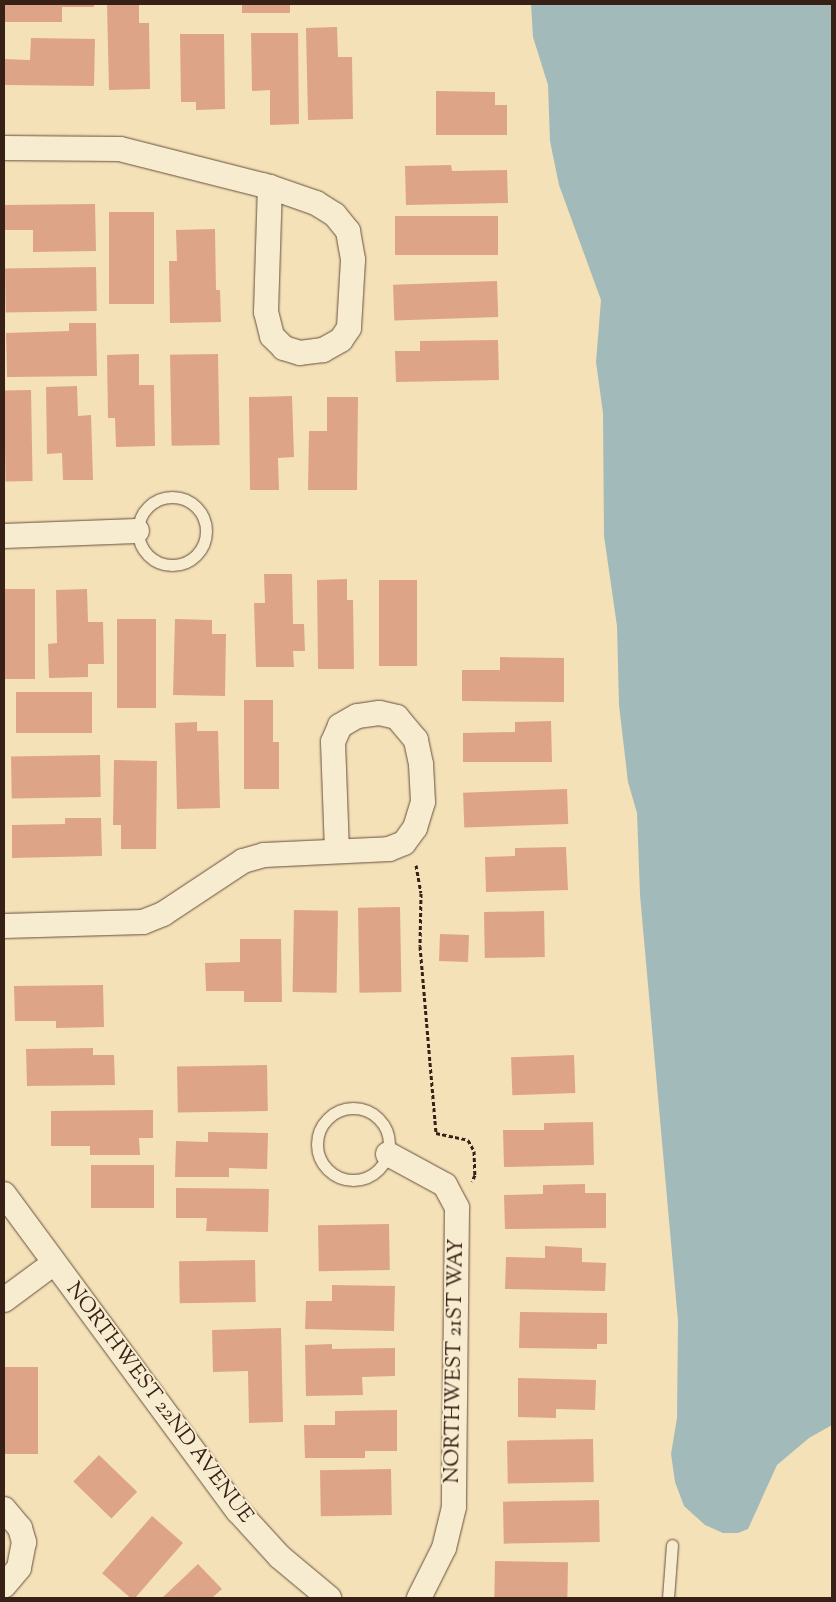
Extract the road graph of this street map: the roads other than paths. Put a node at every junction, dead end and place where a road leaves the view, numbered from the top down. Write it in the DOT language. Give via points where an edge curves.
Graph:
graph roads {
  1 [pos="4,148"];
  2 [pos="270,187"];
  3 [pos="137,532"];
  4 [pos="4,536"];
  5 [pos="337,850"];
  6 [pos="4,926"];
  7 [pos="388,1154"];
  8 [pos="4,1194"];
  9 [pos="54,1263"];
  10 [pos="4,1300"];
  11 [pos="4,1509"];
  12 [pos="672,1545"];
  13 [pos="4,1586"];
  14 [pos="329,1598"];
  15 [pos="419,1598"];
  16 [pos="668,1598"];
  1 -- 2 [label="street" via="120,149"];
  2 -- 2 [label="street" via="316,202 335,215 348,231 353,260 350,328 341,340 323,350 300,353 284,348 272,336 266,312"];
  3 -- 3 [label="lane" via="145,553 166,565 189,561 198,553 206,530 201,514 188,501 165,497 145,509"];
  3 -- 4 [label="street"];
  5 -- 5 [label="street" via="389,848 404,843 415,828 423,802 421,764 416,740 397,717 379,713 357,716 340,726 333,742"];
  5 -- 6 [label="street" via="264,855 243,861 163,914 143,922"];
  7 -- 7 [label="lane" via="386,1129 379,1119 363,1109 344,1108 332,1113 318,1133 319,1158 336,1176 360,1179 372,1174"];
  7 -- 15 [label="street, NORTHWEST 21ST WAY" via="445,1185 457,1208 454,1507 444,1548"];
  8 -- 9 [label="street, NORTHWEST 22ND AVENUE"];
  9 -- 10 [label="street"];
  9 -- 14 [label="street, NORTHWEST 22ND AVENUE" via="238,1511 280,1557"];
  11 -- 13 [label="street" via="20,1528 24,1555 19,1568"];
  12 -- 16 [label="lane"];
}
